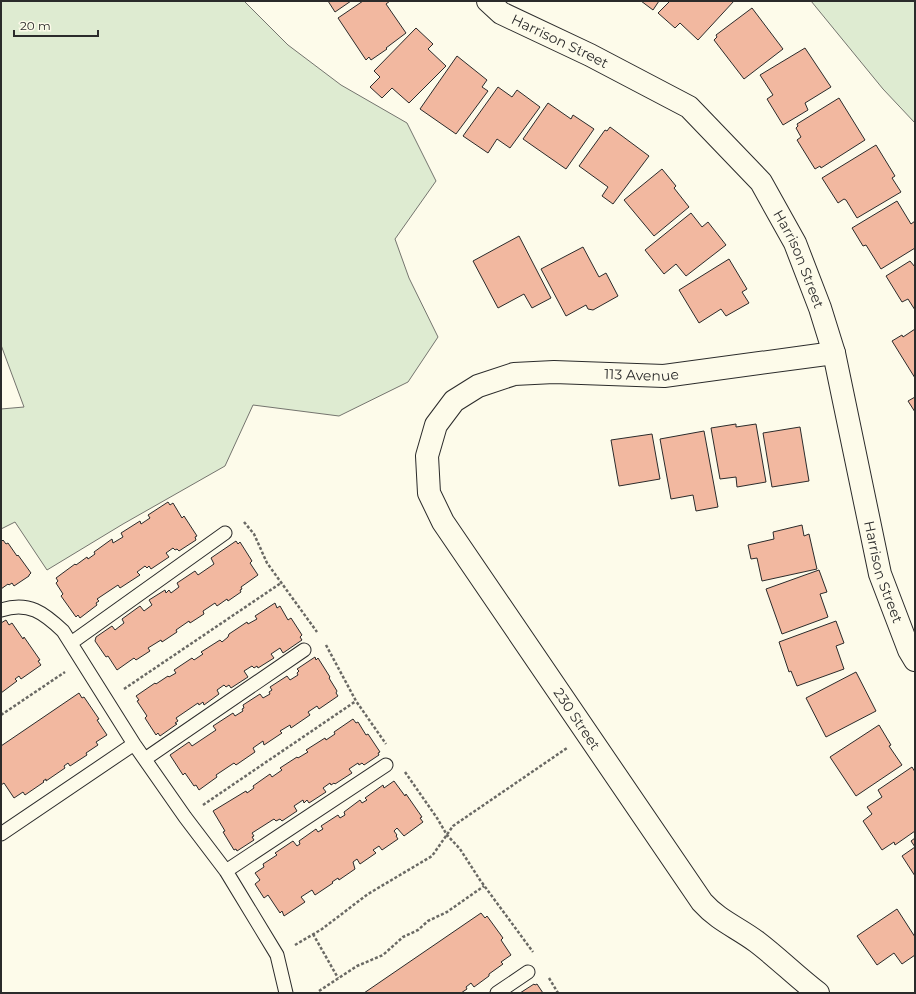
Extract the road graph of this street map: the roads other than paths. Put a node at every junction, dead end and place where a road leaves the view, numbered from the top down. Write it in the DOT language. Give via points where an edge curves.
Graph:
graph roads {
  1 [pos="488,1"];
  2 [pos="834,352"];
  3 [pos="454,401"];
  4 [pos="225,533"];
  5 [pos="1,610"];
  6 [pos="71,643"];
  7 [pos="304,650"];
  8 [pos="913,653"];
  9 [pos="134,744"];
  10 [pos="146,759"];
  11 [pos="386,765"];
  12 [pos="1,834"];
  13 [pos="226,871"];
  14 [pos="528,972"];
  15 [pos="286,993"];
  16 [pos="497,993"];
  17 [pos="818,993"];
  1 -- 2 [label="street, Harrison Street" via="501,13 689,106 761,182 795,243"];
  2 -- 3 [label="street, 113 Avenue" via="664,376 554,372 514,374 478,386"];
  2 -- 8 [label="street, Harrison Street" via="880,574"];
  3 -- 17 [label="street, 230 Street" via="436,425 426,456 429,493 443,522 702,902 711,912 756,941"];
  4 -- 6 [label="lane"];
  5 -- 6 [label="lane" via="19,607 37,610 59,628"];
  6 -- 9 [label="lane"];
  7 -- 10 [label="lane"];
  9 -- 10 [label="lane"];
  9 -- 12 [label="lane"];
  10 -- 13 [label="lane"];
  11 -- 13 [label="lane"];
  13 -- 15 [label="lane" via="277,955"];
  14 -- 16 [label="lane"];
}
